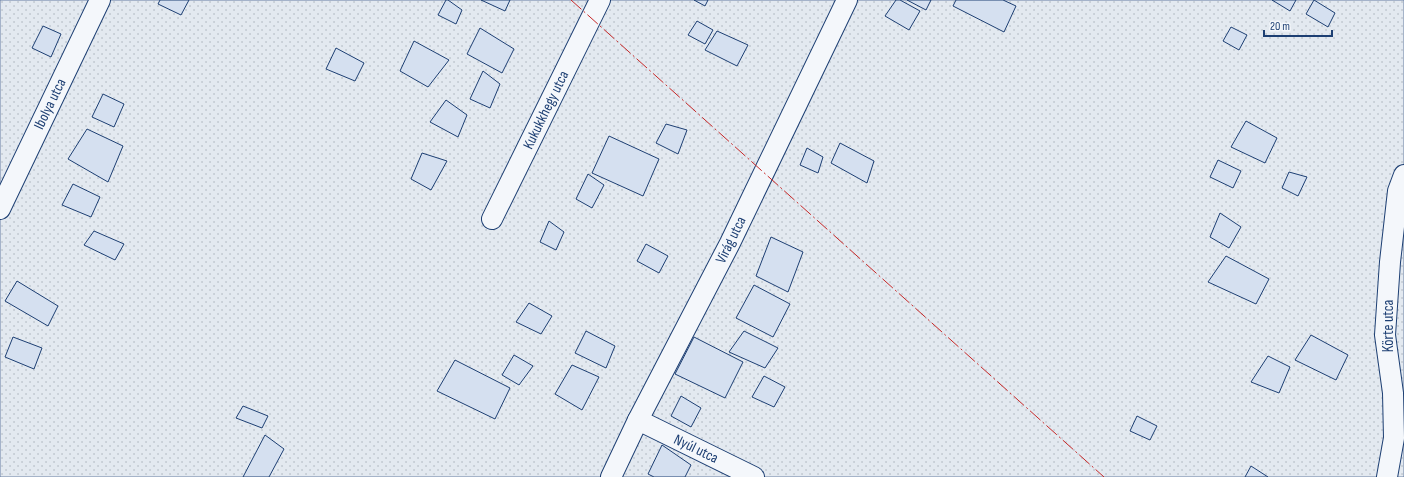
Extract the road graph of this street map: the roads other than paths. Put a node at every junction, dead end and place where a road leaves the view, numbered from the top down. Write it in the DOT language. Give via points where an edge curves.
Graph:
graph roads {
  1 [pos="100,0"];
  2 [pos="599,0"];
  3 [pos="847,0"];
  4 [pos="1404,175"];
  5 [pos="0,209"];
  6 [pos="492,219"];
  7 [pos="1393,393"];
  8 [pos="1404,411"];
  9 [pos="638,420"];
  10 [pos="611,477"];
  11 [pos="754,477"];
  12 [pos="1386,477"];
  1 -- 5 [label="street, Ibolya utca"];
  2 -- 6 [label="street, Kukukkhegy utca"];
  3 -- 9 [label="street, Virág utca" via="732,239"];
  4 -- 7 [label="street, Körte utca" via="1398,191 1385,335"];
  7 -- 8 [label="street"];
  7 -- 12 [label="street, Körte utca" via="1394,438"];
  9 -- 10 [label="street, Virág utca"];
  9 -- 11 [label="street, Nyúl utca"];
}
